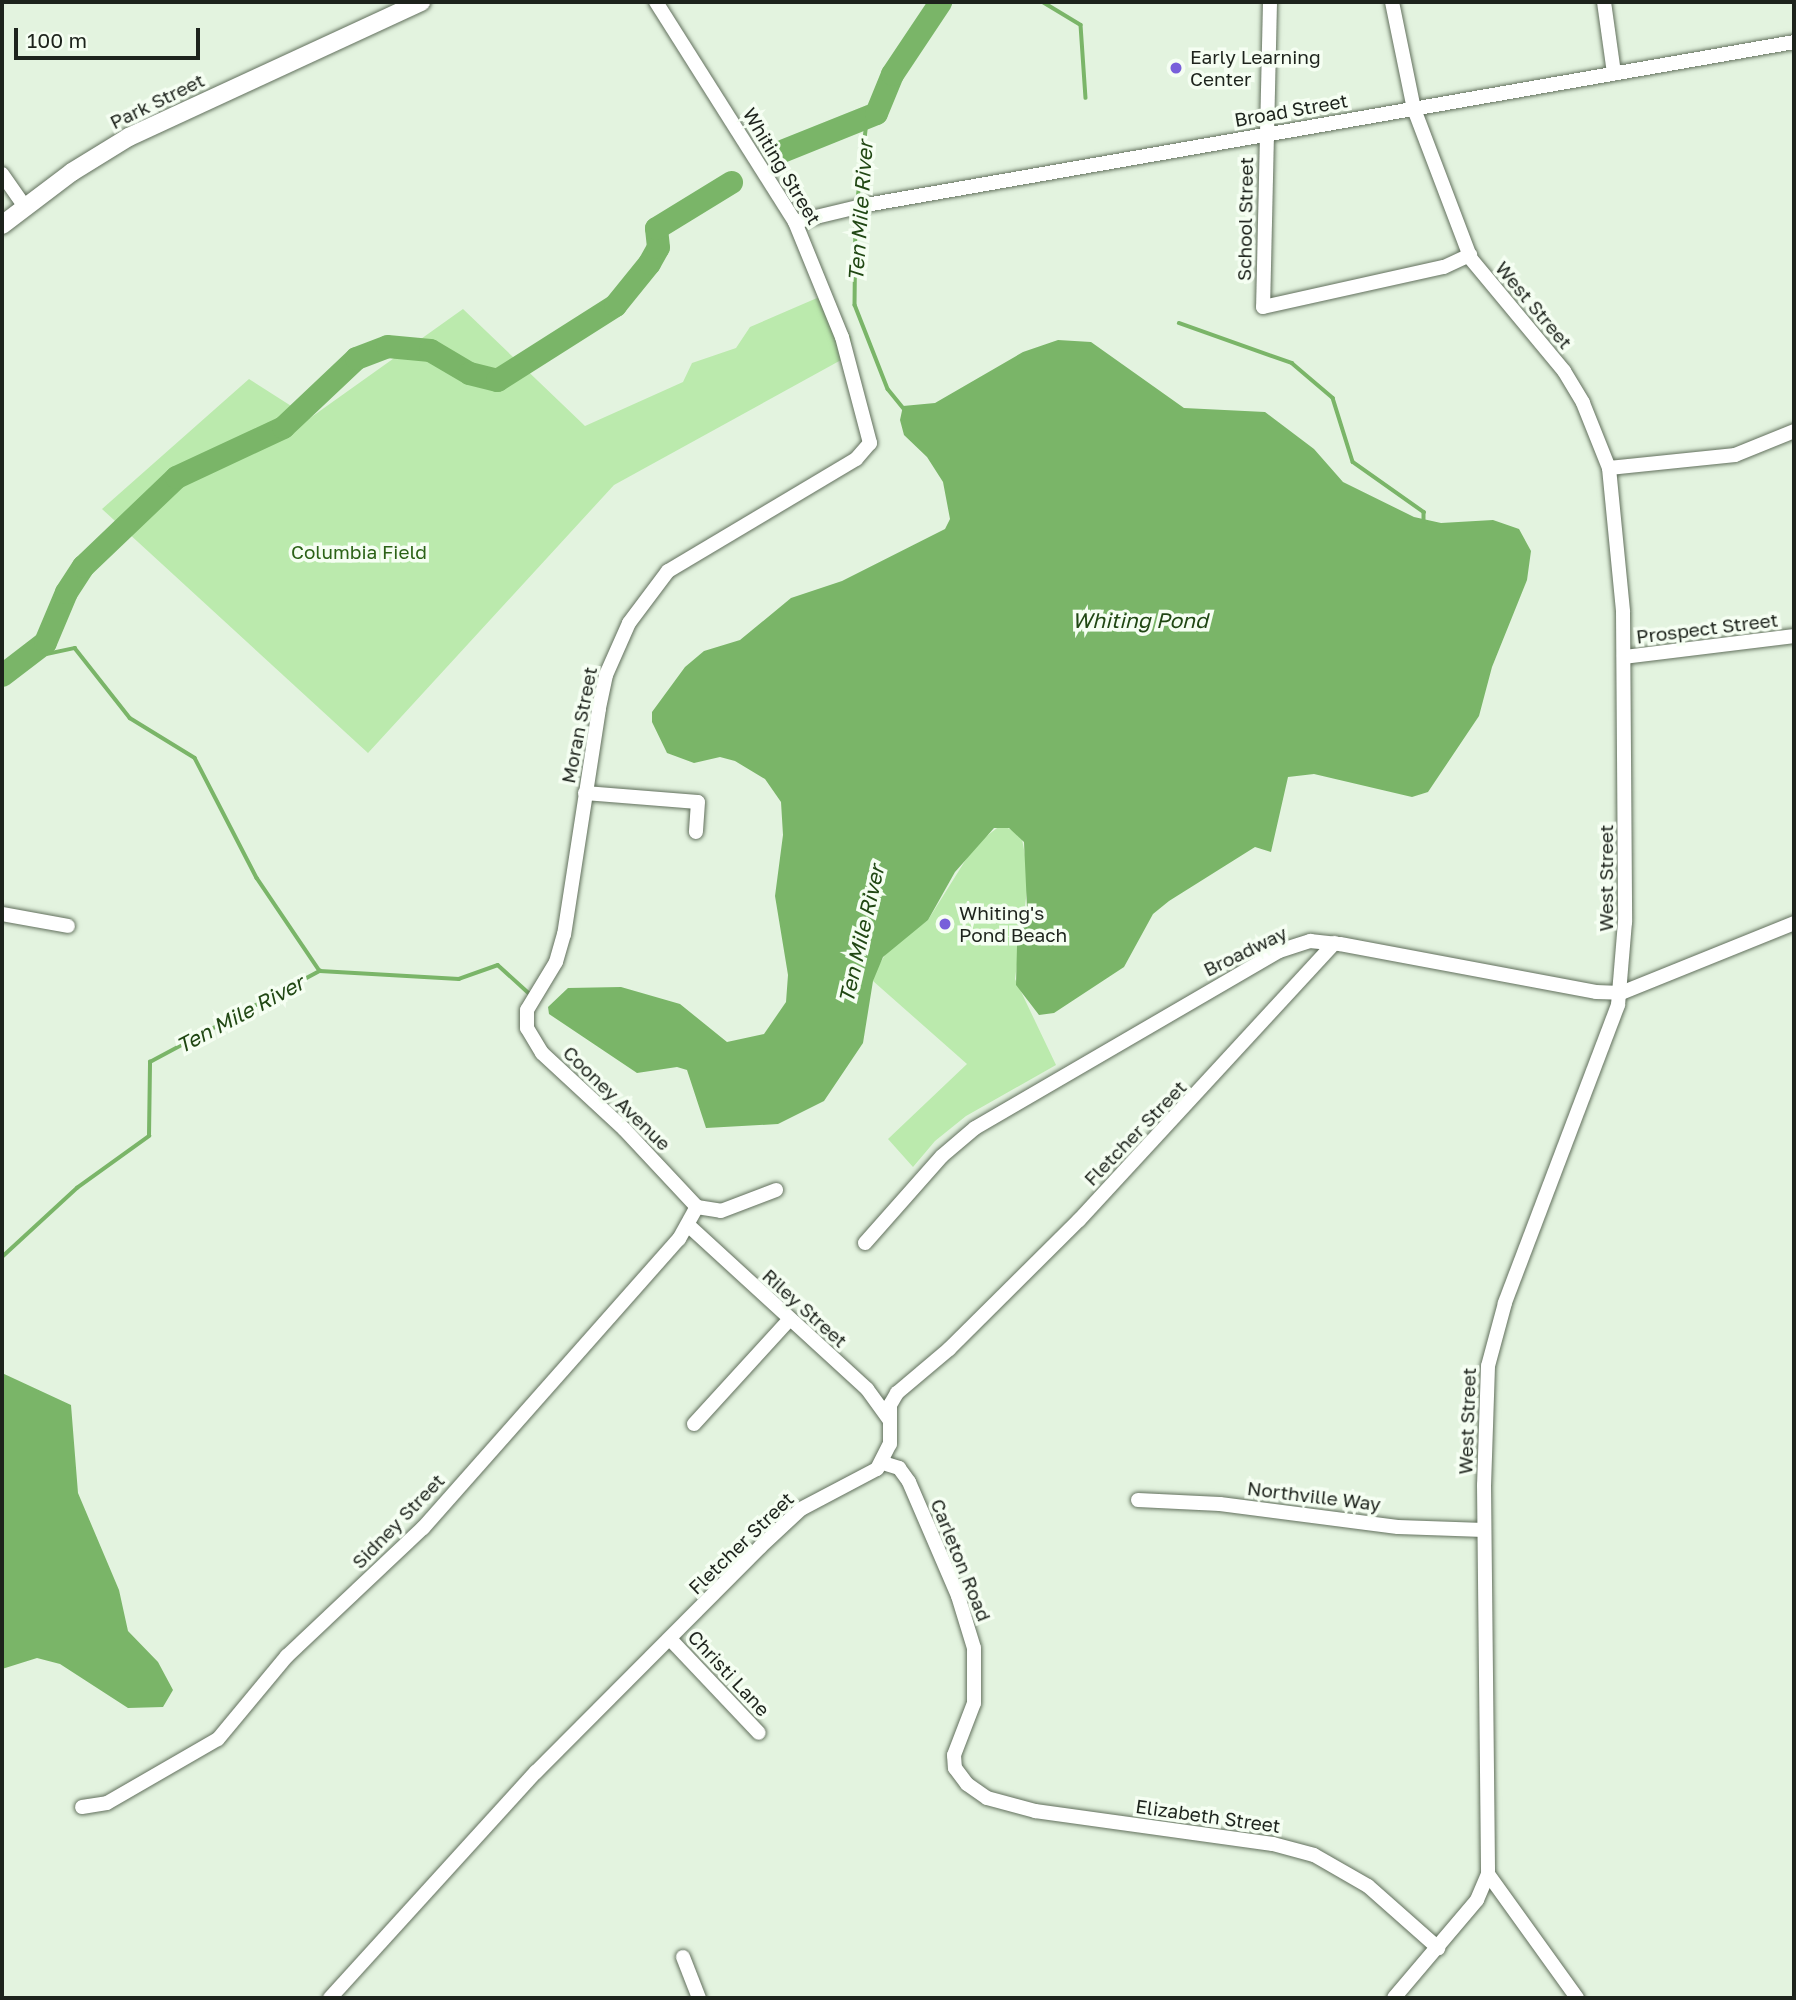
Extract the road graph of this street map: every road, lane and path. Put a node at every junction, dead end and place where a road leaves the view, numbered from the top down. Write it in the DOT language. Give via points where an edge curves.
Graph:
graph roads {
  1 [pos="421,2"];
  2 [pos="656,2"];
  3 [pos="1270,2"];
  4 [pos="1392,2"];
  5 [pos="1604,2"];
  6 [pos="1794,42"];
  7 [pos="1614,74"];
  8 [pos="1414,108"];
  9 [pos="1265,134"];
  10 [pos="2,174"];
  11 [pos="25,207"];
  12 [pos="795,222"];
  13 [pos="2,225"];
  14 [pos="1470,255"];
  15 [pos="1794,432"];
  16 [pos="870,443"];
  17 [pos="1609,468"];
  18 [pos="1794,636"];
  19 [pos="1624,657"];
  20 [pos="585,793"];
  21 [pos="696,832"];
  22 [pos="2,914"];
  23 [pos="1794,923"];
  24 [pos="68,926"];
  25 [pos="564,934"];
  26 [pos="1335,943"];
  27 [pos="1621,993"];
  28 [pos="776,1190"];
  29 [pos="697,1207"];
  30 [pos="688,1225"];
  31 [pos="865,1243"];
  32 [pos="789,1320"];
  33 [pos="891,1422"];
  34 [pos="694,1424"];
  35 [pos="883,1463"];
  36 [pos="1138,1500"];
  37 [pos="1484,1530"];
  38 [pos="670,1639"];
  39 [pos="759,1733"];
  40 [pos="955,1768"];
  41 [pos="82,1807"];
  42 [pos="1488,1874"];
  43 [pos="1438,1948"];
  44 [pos="683,1957"];
  45 [pos="330,1998"];
  46 [pos="699,1998"];
  47 [pos="1394,1998"];
  48 [pos="1577,1998"];
  1 -- 11 [label="main road, Park Street" via="147,128 72,172"];
  2 -- 12 [label="street, Whiting Street"];
  3 -- 9 [label="street, School Street"];
  4 -- 8 [label="street, West Street"];
  5 -- 7 [label="street"];
  6 -- 7 [label="street, Broad Street"];
  7 -- 8 [label="street, Broad Street"];
  8 -- 9 [label="street, Broad Street"];
  8 -- 14 [label="street, West Street"];
  9 -- 12 [label="street, Broad Street" via="839,210"];
  9 -- 14 [label="street, School Street" via="1263,307 1444,267"];
  10 -- 11 [label="street"];
  11 -- 13 [label="main road, Park Street"];
  12 -- 16 [label="street, Whiting Street" via="842,337"];
  14 -- 17 [label="street, West Street" via="1564,371 1583,403"];
  15 -- 17 [label="street" via="1735,455"];
  16 -- 20 [label="street, Moran Street" via="863,455 687,559 650,589 606,675"];
  17 -- 19 [label="street, West Street" via="1616,510"];
  18 -- 19 [label="street, Prospect Street"];
  19 -- 27 [label="street, West Street" via="1626,922"];
  20 -- 21 [label="street" via="698,802"];
  20 -- 25 [label="street, Moran Street"];
  22 -- 24 [label="street"];
  23 -- 27 [label="street, Broadway"];
  25 -- 29 [label="street, Cooney Avenue" via="556,962 533,1000 527,1028 534,1044"];
  26 -- 27 [label="street, Broadway"];
  26 -- 31 [label="street, Broadway" via="1310,941 1279,951 995,1116 942,1156"];
  26 -- 33 [label="street, Fletcher Street" via="1079,1220 949,1349 897,1393 890,1405"];
  27 -- 37 [label="street, West Street" via="1492,1345 1484,1401"];
  28 -- 29 [label="street" via="721,1210"];
  29 -- 30 [label="street, Sidney Street"];
  30 -- 32 [label="street, Riley Street"];
  30 -- 41 [label="street, Sidney Street" via="423,1528 287,1656 218,1739 107,1803"];
  32 -- 33 [label="street, Riley Street" via="867,1389"];
  32 -- 34 [label="street"];
  33 -- 35 [label="street, Fletcher Street"];
  35 -- 38 [label="street, Fletcher Street" via="801,1509"];
  35 -- 40 [label="street, Carleton Road" via="899,1468 909,1482 958,1596 974,1648 974,1703 954,1755"];
  36 -- 37 [label="street, Northville Way" via="1220,1504 1398,1527"];
  37 -- 42 [label="street, West Street"];
  38 -- 39 [label="street, Christi Lane"];
  38 -- 45 [label="street, Fletcher Street" via="536,1772"];
  40 -- 43 [label="street, Elizabeth Street" via="976,1792 1017,1807 1273,1844 1314,1856 1368,1886"];
  42 -- 43 [label="street" via="1477,1900"];
  42 -- 48 [label="street"];
  43 -- 47 [label="street"];
  44 -- 46 [label="street"];
}
